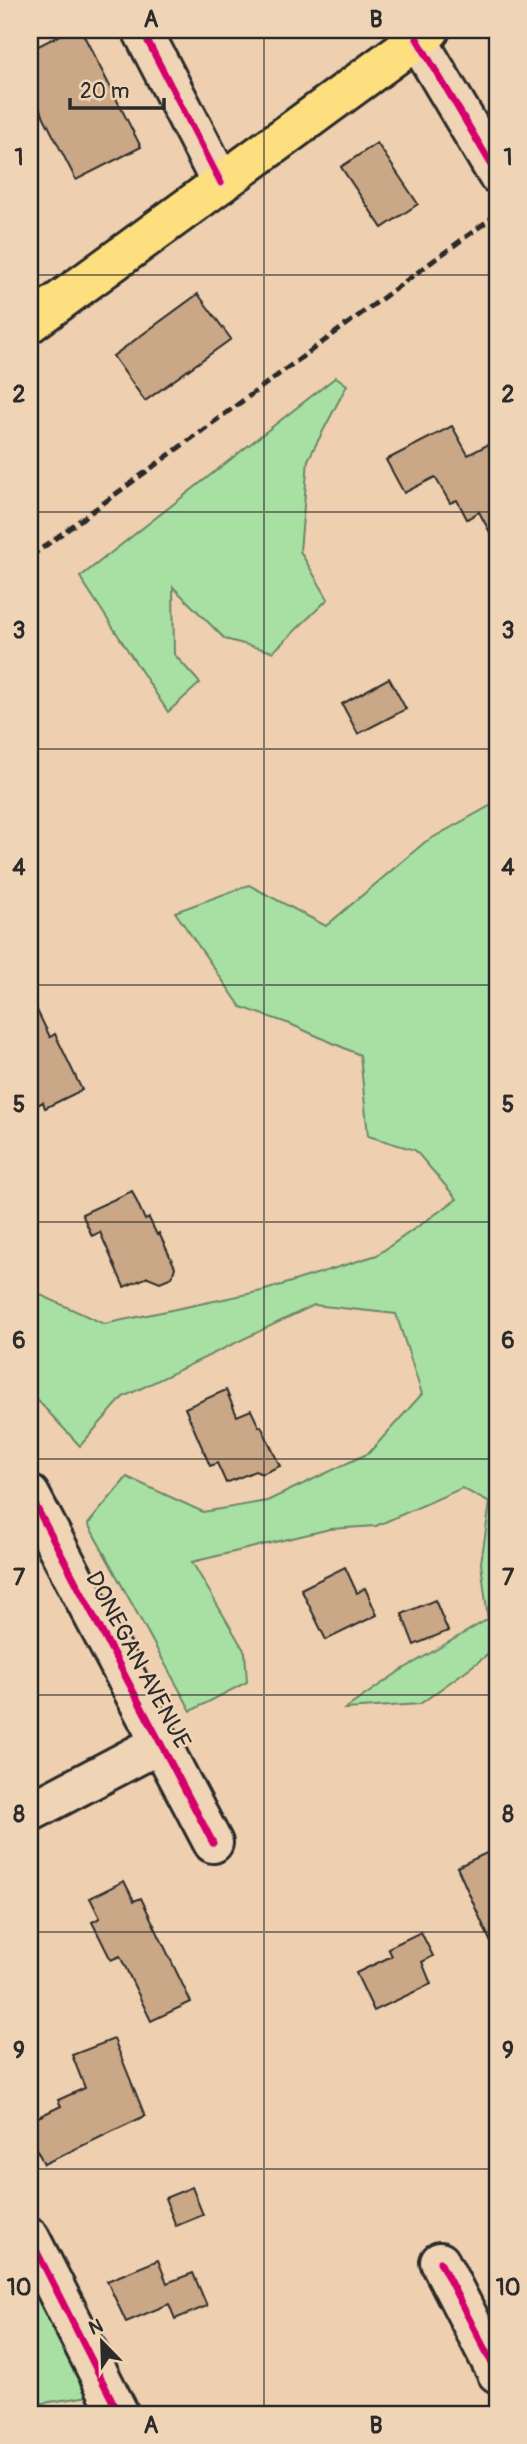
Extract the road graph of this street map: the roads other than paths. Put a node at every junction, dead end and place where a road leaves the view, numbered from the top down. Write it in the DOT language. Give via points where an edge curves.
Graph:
graph roads {
  1 [pos="142,30"];
  2 [pos="423,34"];
  3 [pos="497,174"];
  4 [pos="221,183"];
  5 [pos="30,323"];
  6 [pos="30,1495"];
  7 [pos="159,1744"];
  8 [pos="30,1812"];
  9 [pos="213,1843"];
  10 [pos="30,2238"];
  11 [pos="440,2262"];
  12 [pos="497,2373"];
  13 [pos="119,2414"];
  1 -- 4 [label="street"];
  2 -- 3 [label="street"];
  2 -- 4 [label="main road"];
  4 -- 5 [label="main road"];
  6 -- 7 [label="street, DONEGAN AVENUE"];
  7 -- 8 [label="street"];
  7 -- 9 [label="street, DONEGAN AVENUE"];
  10 -- 13 [label="street"];
  11 -- 12 [label="street"];
}
